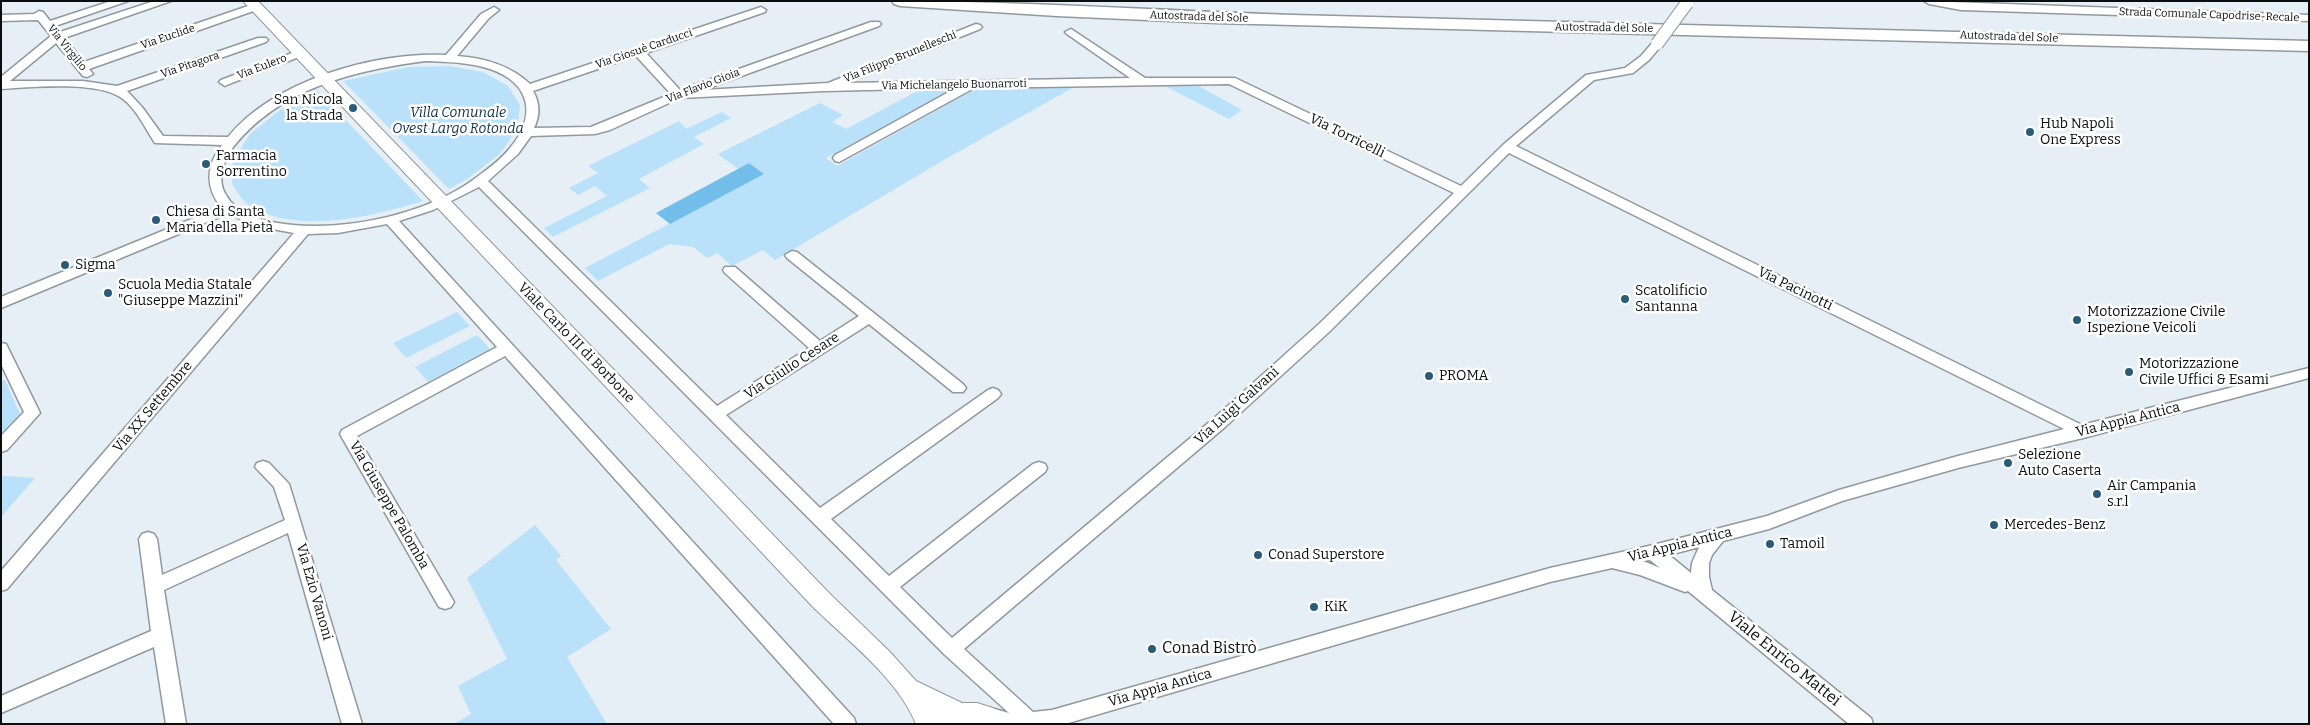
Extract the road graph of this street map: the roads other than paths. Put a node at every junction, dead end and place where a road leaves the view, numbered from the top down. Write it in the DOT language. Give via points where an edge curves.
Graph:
graph roads {
  1 [pos="123,1"];
  2 [pos="166,1"];
  3 [pos="900,1"];
  4 [pos="1036,1"];
  5 [pos="1929,1"];
  6 [pos="1688,2"];
  7 [pos="252,4"];
  8 [pos="494,10"];
  9 [pos="761,10"];
  10 [pos="1,18"];
  11 [pos="2309,18"];
  12 [pos="43,19"];
  13 [pos="875,24"];
  14 [pos="976,27"];
  15 [pos="1071,32"];
  16 [pos="2309,35"];
  17 [pos="57,37"];
  18 [pos="262,40"];
  19 [pos="2309,46"];
  20 [pos="638,51"];
  21 [pos="300,53"];
  22 [pos="449,58"];
  23 [pos="82,67"];
  24 [pos="326,79"];
  25 [pos="1231,80"];
  26 [pos="225,82"];
  27 [pos="1142,82"];
  28 [pos="1,84"];
  29 [pos="90,84"];
  30 [pos="973,85"];
  31 [pos="824,87"];
  32 [pos="527,89"];
  33 [pos="118,90"];
  34 [pos="678,95"];
  35 [pos="528,132"];
  36 [pos="230,141"];
  37 [pos="1508,148"];
  38 [pos="839,158"];
  39 [pos="480,180"];
  40 [pos="1462,192"];
  41 [pos="442,201"];
  42 [pos="230,208"];
  43 [pos="390,219"];
  44 [pos="304,230"];
  45 [pos="792,255"];
  46 [pos="730,270"];
  47 [pos="1,303"];
  48 [pos="869,317"];
  49 [pos="1,348"];
  50 [pos="507,348"];
  51 [pos="819,349"];
  52 [pos="6,371"];
  53 [pos="2309,373"];
  54 [pos="958,388"];
  55 [pos="993,394"];
  56 [pos="715,415"];
  57 [pos="2082,432"];
  58 [pos="1,446"];
  59 [pos="264,467"];
  60 [pos="1039,468"];
  61 [pos="819,518"];
  62 [pos="294,523"];
  63 [pos="1717,536"];
  64 [pos="148,539"];
  65 [pos="1653,552"];
  66 [pos="1610,562"];
  67 [pos="1,584"];
  68 [pos="154,586"];
  69 [pos="888,587"];
  70 [pos="1705,595"];
  71 [pos="445,602"];
  72 [pos="160,635"];
  73 [pos="951,649"];
  74 [pos="903,682"];
  75 [pos="1,705"];
  76 [pos="951,719"];
  77 [pos="994,720"];
  78 [pos="1039,722"];
  79 [pos="176,724"];
  80 [pos="352,724"];
  81 [pos="847,724"];
  82 [pos="928,724"];
  83 [pos="1864,724"];
  1 -- 12 [label="street"];
  2 -- 17 [label="street"];
  3 -- 19 [label="highway, Autostrada del Sole" via="1029,11 1344,22"];
  4 -- 16 [label="highway, Autostrada del Sole"];
  5 -- 11 [label="street, Strada Comunale Capodrise-Recale" via="1961,7"];
  6 -- 37 [label="street, Via Luigi Galvani, bridge" via="1645,58 1629,70 1590,77"];
  7 -- 21 [label="main road, Viale Carlo III di Borbone"];
  7 -- 23 [label="street, Via Euclide"];
  8 -- 22 [label="street"];
  9 -- 20 [label="street, Via Giosuè Carducci"];
  10 -- 12 [label="street"];
  12 -- 17 [label="street, Via Virgilio"];
  13 -- 34 [label="street, Via Flavio Gioia"];
  14 -- 31 [label="street, Via Filippo Brunelleschi"];
  15 -- 27 [label="street"];
  17 -- 23 [label="street, Via Virgilio"];
  17 -- 28 [label="street"];
  18 -- 33 [label="street, Via Pitagora"];
  20 -- 32 [label="street, Via Giosuè Carducci"];
  20 -- 34 [label="street"];
  21 -- 24 [label="main road, Viale Carlo III di Borbone"];
  21 -- 26 [label="street, Via Eulero"];
  22 -- 24 [label="street" via="393,62"];
  22 -- 32 [label="street" via="498,68 520,80"];
  23 -- 29 [label="street, Via Virgilio" via="90,78"];
  24 -- 36 [label="street" via="270,107"];
  24 -- 41 [label="main road, Viale Carlo III di Borbone"];
  25 -- 27 [label="street, Via Michelangelo Buonarroti"];
  25 -- 40 [label="street, Via Torricelli"];
  27 -- 30 [label="street, Via Michelangelo Buonarroti"];
  28 -- 29 [label="street"];
  29 -- 33 [label="street"];
  30 -- 31 [label="street, Via Michelangelo Buonarroti"];
  30 -- 38 [label="street"];
  31 -- 34 [label="street, Via Michelangelo Buonarroti"];
  32 -- 35 [label="street" via="534,109"];
  33 -- 36 [label="street" via="126,95 159,140"];
  34 -- 35 [label="street, Via Flavio Gioia" via="591,131"];
  35 -- 39 [label="street" via="507,159"];
  36 -- 42 [label="street" via="216,170 215,184 220,197"];
  37 -- 40 [label="street, Via Luigi Galvani"];
  37 -- 57 [label="street, Via Pacinotti"];
  39 -- 41 [label="street"];
  39 -- 56 [label="street"];
  40 -- 73 [label="street, Via Luigi Galvani" via="1324,328 1219,423"];
  41 -- 43 [label="street"];
  41 -- 74 [label="main road, Viale Carlo III di Borbone"];
  42 -- 44 [label="street" via="248,219 271,226"];
  42 -- 47 [label="street"];
  43 -- 44 [label="street" via="359,226"];
  43 -- 50 [label="street"];
  44 -- 67 [label="street, Via XX Settembre"];
  45 -- 48 [label="street"];
  46 -- 51 [label="street"];
  48 -- 51 [label="street, Via Giulio Cesare"];
  48 -- 54 [label="street"];
  49 -- 52 [label="street"];
  50 -- 71 [label="street, Via Giuseppe Palomba" via="348,434"];
  50 -- 81 [label="street"];
  51 -- 56 [label="street, Via Giulio Cesare"];
  52 -- 58 [label="street" via="32,413"];
  53 -- 57 [label="street, Via Appia Antica"];
  55 -- 61 [label="street"];
  56 -- 61 [label="street"];
  57 -- 63 [label="street, Via Appia Antica" via="1886,482"];
  59 -- 62 [label="street, Via Ezio Vanoni" via="281,484"];
  60 -- 69 [label="street"];
  61 -- 69 [label="street"];
  62 -- 68 [label="street"];
  62 -- 80 [label="street, Via Ezio Vanoni"];
  63 -- 65 [label="street, Via Appia Antica"];
  63 -- 70 [label="street" via="1703,552 1699,564"];
  64 -- 68 [label="street"];
  65 -- 66 [label="street, Via Appia Antica"];
  65 -- 70 [label="street, Viale Enrico Mattei"];
  66 -- 70 [label="street, Viale Enrico Mattei" via="1642,568"];
  66 -- 78 [label="street, Via Appia Antica" via="1550,575"];
  68 -- 72 [label="street"];
  69 -- 73 [label="street"];
  70 -- 83 [label="street, Viale Enrico Mattei"];
  72 -- 75 [label="street"];
  72 -- 79 [label="street"];
  73 -- 78 [label="street" via="1022,712"];
  74 -- 76 [label="main road, Viale Carlo III di Borbone"];
  74 -- 82 [label="main road, Viale Carlo III di Borbone" via="925,712"];
  76 -- 77 [label="main road, Viale Carlo III di Borbone" via="981,713"];
  77 -- 78 [label="street, Via Appia Antica"];
}
